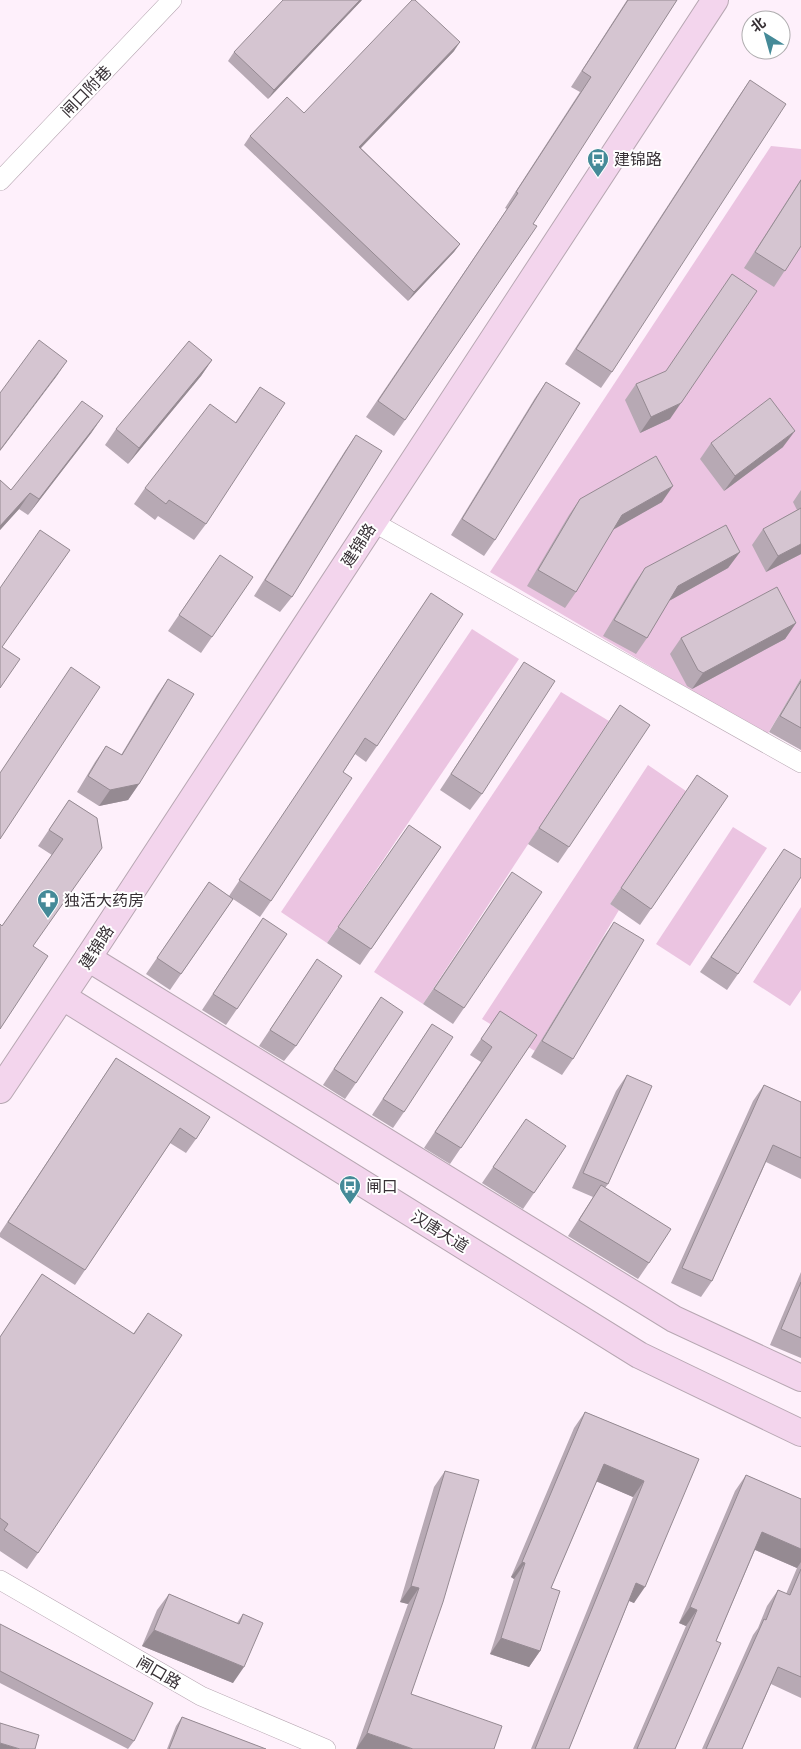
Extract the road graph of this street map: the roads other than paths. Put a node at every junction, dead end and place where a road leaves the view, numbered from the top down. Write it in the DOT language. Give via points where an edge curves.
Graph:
graph roads {
  1 [pos="172,0"];
  2 [pos="715,0"];
  3 [pos="0,181"];
  4 [pos="374,522"];
  5 [pos="801,763"];
  6 [pos="88,958"];
  7 [pos="63,997"];
  8 [pos="0,1090"];
  9 [pos="801,1378"];
  10 [pos="801,1433"];
  11 [pos="0,1580"];
  12 [pos="326,1749"];
  1 -- 3 [label="street, 闸口附巷"];
  2 -- 4 [label="main road, 建锦路"];
  4 -- 5 [label="street"];
  4 -- 6 [label="main road, 建锦路"];
  6 -- 7 [label="main road, 建锦路"];
  6 -- 9 [label="main road" via="674,1319"];
  7 -- 8 [label="main road, 建锦路"];
  7 -- 10 [label="main road, 汉唐大道" via="639,1355"];
  11 -- 12 [label="street, 闸口路" via="201,1696"];
}
